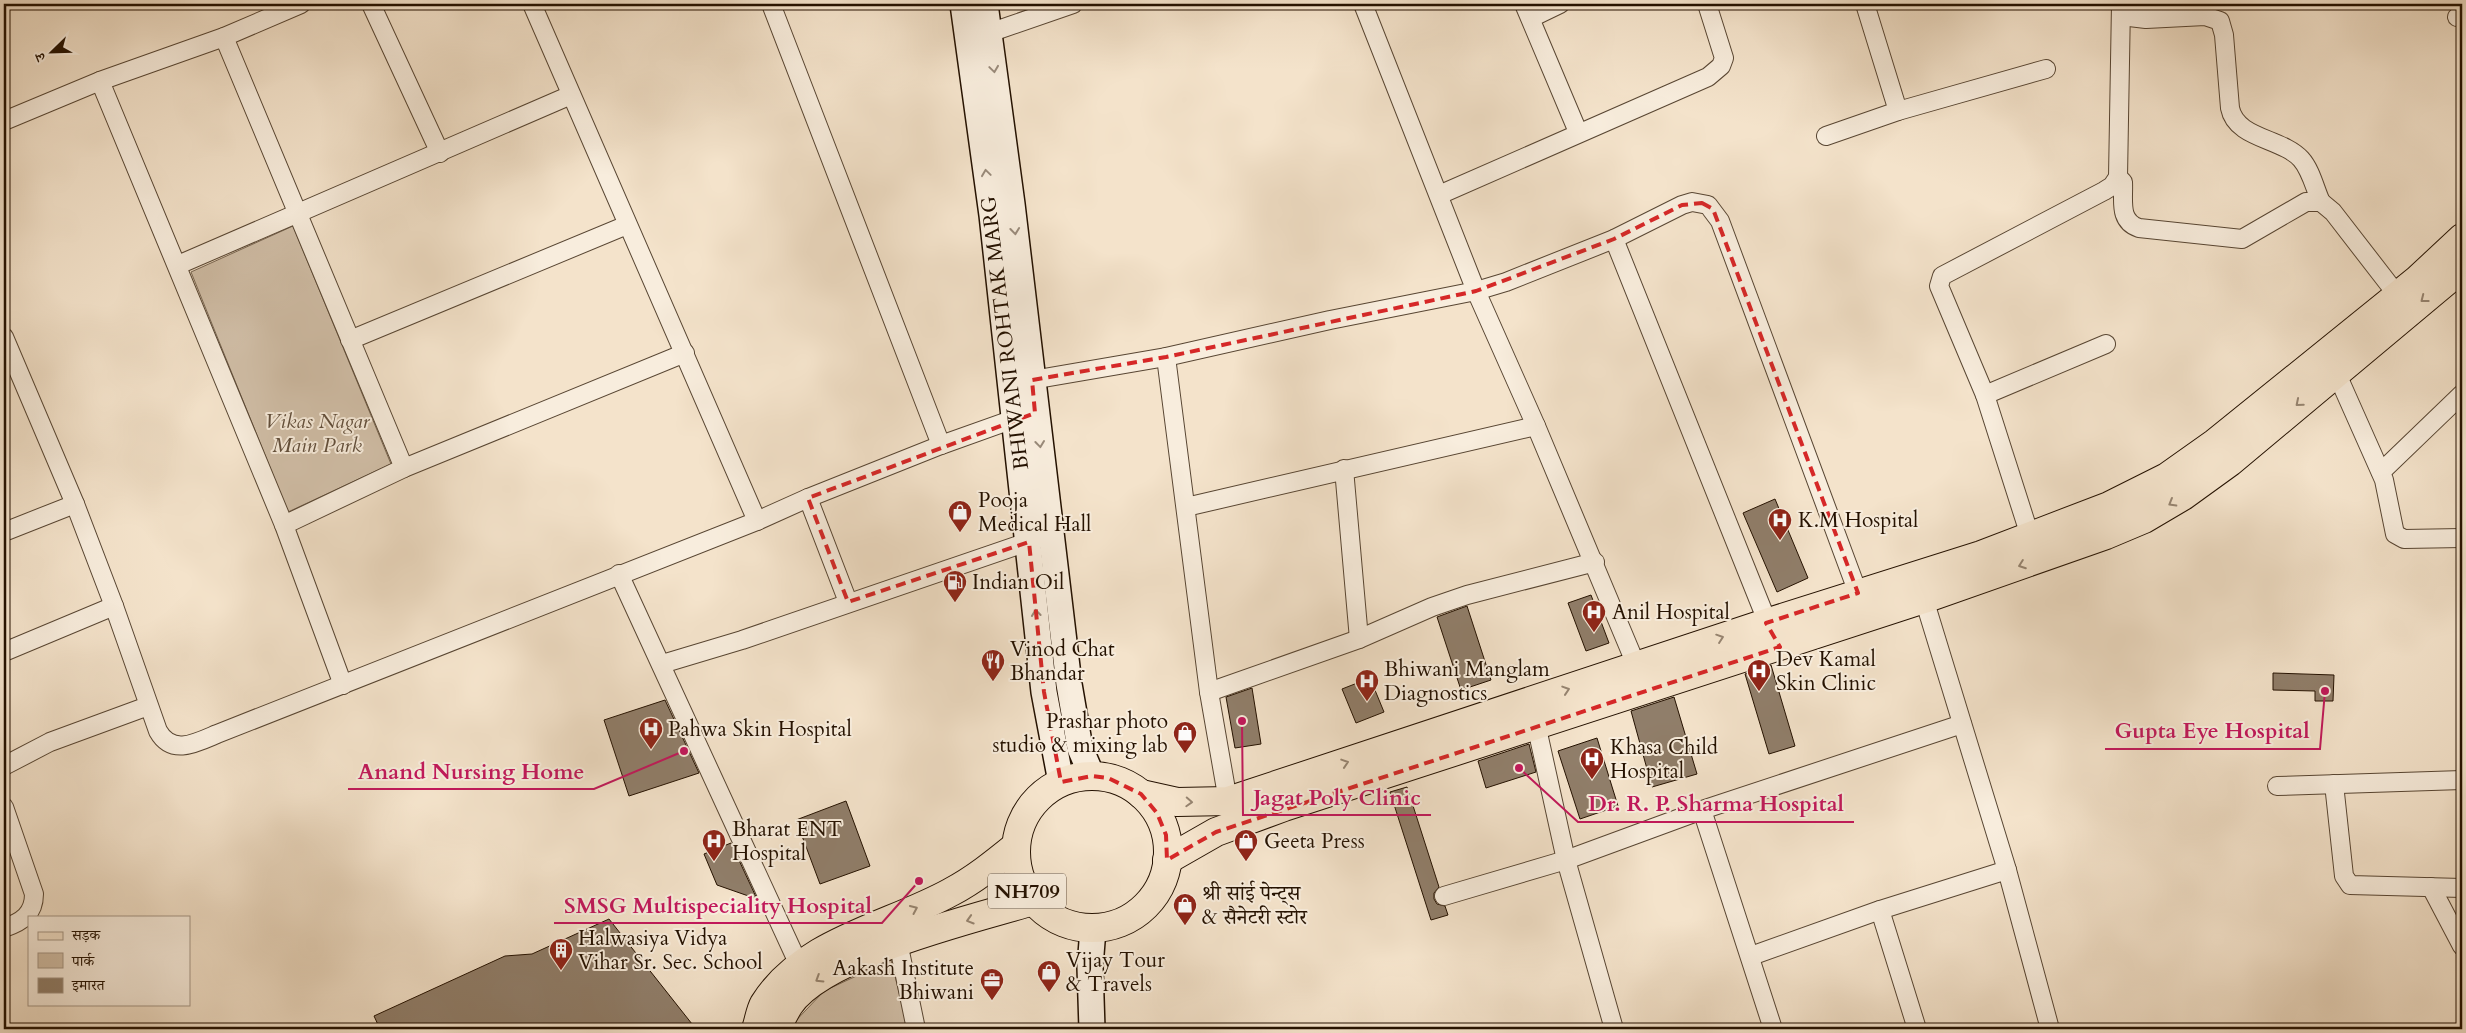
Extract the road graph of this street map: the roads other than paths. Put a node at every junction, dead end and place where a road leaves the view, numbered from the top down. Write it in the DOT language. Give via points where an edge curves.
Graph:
graph roads {
  1 [pos="301,4"];
  2 [pos="370,4"];
  3 [pos="532,4"];
  4 [pos="771,4"];
  5 [pos="964,4"];
  6 [pos="985,4"];
  7 [pos="1073,4"];
  8 [pos="1363,4"];
  9 [pos="1560,4"];
  10 [pos="1707,4"];
  11 [pos="1865,4"];
  12 [pos="2121,10"];
  13 [pos="1528,11"];
  14 [pos="989,32"];
  15 [pos="224,38"];
  16 [pos="2046,69"];
  17 [pos="100,81"];
  18 [pos="571,95"];
  19 [pos="1898,111"];
  20 [pos="4,121"];
  21 [pos="1578,132"];
  22 [pos="1826,136"];
  23 [pos="440,153"];
  24 [pos="2118,177"];
  25 [pos="1439,195"];
  26 [pos="2321,202"];
  27 [pos="298,214"];
  28 [pos="627,225"];
  29 [pos="2462,238"];
  30 [pos="1614,239"];
  31 [pos="178,265"];
  32 [pos="2462,268"];
  33 [pos="1476,292"];
  34 [pos="2398,296"];
  35 [pos="4,337"];
  36 [pos="350,340"];
  37 [pos="2106,344"];
  38 [pos="684,353"];
  39 [pos="1166,357"];
  40 [pos="2336,372"];
  41 [pos="1032,380"];
  42 [pos="2462,394"];
  43 [pos="1986,395"];
  44 [pos="1025,416"];
  45 [pos="1536,426"];
  46 [pos="941,445"];
  47 [pos="404,468"];
  48 [pos="1344,470"];
  49 [pos="2381,472"];
  50 [pos="808,498"];
  51 [pos="75,504"];
  52 [pos="1186,508"];
  53 [pos="757,521"];
  54 [pos="284,524"];
  55 [pos="4,532"];
  56 [pos="2030,536"];
  57 [pos="1040,538"];
  58 [pos="2462,538"];
  59 [pos="1595,562"];
  60 [pos="619,574"];
  61 [pos="1858,593"];
  62 [pos="1924,599"];
  63 [pos="848,602"];
  64 [pos="114,606"];
  65 [pos="1766,622"];
  66 [pos="1358,639"];
  67 [pos="1780,647"];
  68 [pos="4,652"];
  69 [pos="662,664"];
  70 [pos="1637,667"];
  71 [pos="343,685"];
  72 [pos="1208,692"];
  73 [pos="148,706"];
  74 [pos="1536,724"];
  75 [pos="1962,724"];
  76 [pos="4,766"];
  77 [pos="1092,776"];
  78 [pos="2462,780"];
  79 [pos="1061,782"];
  80 [pos="2334,784"];
  81 [pos="2277,786"];
  82 [pos="1141,794"];
  83 [pos="1228,801"];
  84 [pos="4,807"];
  85 [pos="1702,810"];
  86 [pos="1016,846"];
  87 [pos="1167,860"];
  88 [pos="1566,860"];
  89 [pos="2007,870"];
  90 [pos="2431,887"];
  91 [pos="2462,888"];
  92 [pos="1444,896"];
  93 [pos="1033,901"];
  94 [pos="1880,910"];
  95 [pos="4,928"];
  96 [pos="1093,929"];
  97 [pos="898,942"];
  98 [pos="2462,946"];
  99 [pos="1751,956"];
  100 [pos="799,965"];
  101 [pos="756,1029"];
  102 [pos="776,1029"];
  103 [pos="916,1029"];
  104 [pos="1092,1029"];
  105 [pos="1614,1029"];
  106 [pos="1773,1029"];
  107 [pos="1918,1029"];
  108 [pos="2050,1029"];
  1 -- 15 [label="street"];
  2 -- 23 [label="street"];
  3 -- 18 [label="street"];
  4 -- 46 [label="street"];
  44 -- 5 [label="main road, BHIWANI ROHTAK MARG, one-way" via="992,215"];
  6 -- 14 [label="main road"];
  7 -- 14 [label="street"];
  8 -- 25 [label="street"];
  9 -- 13 [label="street"];
  10 -- 21 [label="street" via="1723,52 1721,66 1688,86"];
  11 -- 19 [label="street"];
  12 -- 24 [label="street"];
  12 -- 26 [label="street" via="2146,19 2205,16 2220,22 2233,120 2294,153 2301,160"];
  13 -- 21 [label="street"];
  14 -- 41 [label="main road, one-way"];
  15 -- 17 [label="street"];
  15 -- 27 [label="street"];
  16 -- 19 [label="street"];
  17 -- 20 [label="street"];
  17 -- 31 [label="street"];
  18 -- 23 [label="street"];
  18 -- 28 [label="street"];
  19 -- 22 [label="street"];
  21 -- 25 [label="street"];
  23 -- 27 [label="street"];
  24 -- 26 [label="street" via="2122,182 2125,219 2138,228 2242,239 2299,205"];
  24 -- 43 [label="street" via="2108,189 1940,279 1940,292"];
  25 -- 33 [label="street"];
  26 -- 34 [label="street" via="2333,212"];
  27 -- 31 [label="street"];
  27 -- 36 [label="street"];
  28 -- 36 [label="street"];
  28 -- 38 [label="street"];
  29 -- 34 [label="main road"];
  30 -- 33 [label="street"];
  30 -- 61 [label="street" via="1682,205 1702,202 1713,209"];
  30 -- 65 [label="street"];
  31 -- 54 [label="street"];
  32 -- 40 [label="main road, one-way"];
  33 -- 39 [label="street" via="1330,320"];
  33 -- 45 [label="street"];
  34 -- 56 [label="main road" via="2215,443 2166,477 2109,506"];
  35 -- 51 [label="street"];
  36 -- 47 [label="street"];
  37 -- 43 [label="street"];
  38 -- 47 [label="street"];
  38 -- 53 [label="street"];
  39 -- 41 [label="street"];
  39 -- 52 [label="street"];
  40 -- 49 [label="street"];
  40 -- 62 [label="main road, one-way" via="2230,462 2144,519"];
  41 -- 44 [label="main road"];
  42 -- 49 [label="street"];
  43 -- 56 [label="street"];
  44 -- 46 [label="street"];
  44 -- 57 [label="main road, BHIWANI ROHTAK MARG"];
  45 -- 48 [label="street"];
  45 -- 59 [label="street"];
  46 -- 50 [label="street"];
  47 -- 54 [label="street"];
  48 -- 52 [label="street"];
  48 -- 66 [label="street"];
  49 -- 58 [label="street" via="2392,527 2398,538"];
  50 -- 53 [label="street"];
  50 -- 63 [label="street"];
  51 -- 55 [label="street"];
  51 -- 64 [label="street"];
  52 -- 72 [label="street"];
  53 -- 60 [label="street"];
  54 -- 71 [label="street"];
  56 -- 61 [label="main road" via="1981,555"];
  57 -- 63 [label="street"];
  57 -- 77 [label="main road" via="1074,723"];
  79 -- 57 [label="main road, BHIWANI ROHTAK MARG, one-way" via="1044,692"];
  59 -- 66 [label="street" via="1467,595"];
  59 -- 70 [label="street"];
  60 -- 69 [label="street"];
  60 -- 71 [label="street"];
  61 -- 65 [label="main road"];
  62 -- 67 [label="main road"];
  62 -- 75 [label="street"];
  63 -- 69 [label="street" via="742,640"];
  64 -- 68 [label="street"];
  64 -- 73 [label="street"];
  65 -- 67 [label="street"];
  70 -- 65 [label="main road, one-way"];
  66 -- 72 [label="street"];
  67 -- 74 [label="main road"];
  69 -- 100 [label="street"];
  83 -- 70 [label="main road, one-way"];
  71 -- 73 [label="street" via="175,747 162,738"];
  72 -- 83 [label="street"];
  73 -- 76 [label="street" via="50,742"];
  74 -- 87 [label="main road" via="1267,813 1216,832"];
  74 -- 88 [label="street"];
  75 -- 85 [label="street"];
  75 -- 89 [label="street"];
  77 -- 79 [label="main road, NH709"];
  77 -- 82 [label="main road, NH709" via="1123,782"];
  78 -- 80 [label="street"];
  79 -- 86 [label="main road, NH709" via="1043,793 1029,808 1020,826"];
  80 -- 81 [label="street"];
  80 -- 90 [label="street" via="2346,881 2350,885"];
  82 -- 83 [label="main road, one-way" via="1177,802"];
  82 -- 87 [label="main road, NH709" via="1157,812 1166,835"];
  84 -- 95 [label="street" via="34,894 33,908 25,918"];
  85 -- 88 [label="street"];
  85 -- 99 [label="street"];
  86 -- 93 [label="main road, NH709" via="1017,866"];
  100 -- 86 [label="main road, one-way" via="854,935 950,893 980,875"];
  87 -- 96 [label="main road, NH709" via="1162,881 1151,900 1135,915 1115,925"];
  88 -- 92 [label="street"];
  88 -- 105 [label="street"];
  89 -- 94 [label="street"];
  89 -- 108 [label="street"];
  90 -- 91 [label="street"];
  90 -- 98 [label="street"];
  93 -- 96 [label="main road, NH709" via="1050,916 1071,926"];
  93 -- 97 [label="main road, one-way"];
  94 -- 99 [label="street"];
  94 -- 107 [label="street"];
  96 -- 104 [label="main road" via="1090,967"];
  97 -- 102 [label="main road, one-way" via="816,980 789,1004"];
  97 -- 103 [label="street"];
  99 -- 106 [label="street"];
  100 -- 101 [label="main road" via="763,1006"];
}
